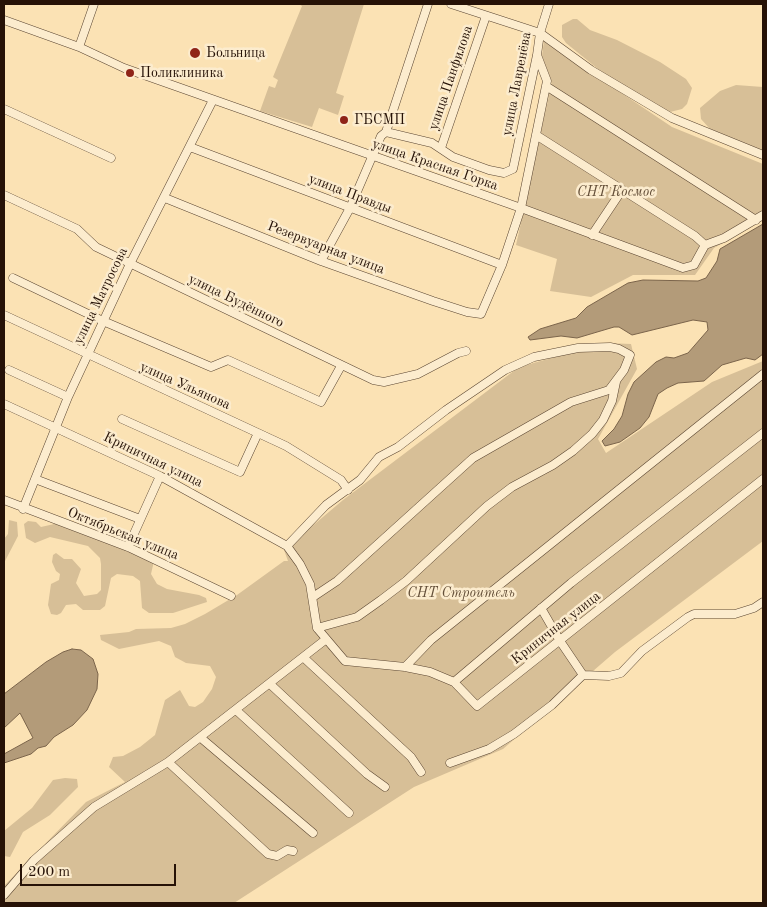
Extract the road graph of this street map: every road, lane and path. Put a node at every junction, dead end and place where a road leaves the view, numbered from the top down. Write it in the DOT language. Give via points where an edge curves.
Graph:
graph roads {
  1 [pos="94,4"];
  2 [pos="428,4"];
  3 [pos="451,4"];
  4 [pos="548,4"];
  5 [pos="486,16"];
  6 [pos="4,20"];
  7 [pos="540,33"];
  8 [pos="79,48"];
  9 [pos="537,56"];
  10 [pos="546,86"];
  11 [pos="213,100"];
  12 [pos="4,109"];
  13 [pos="386,132"];
  14 [pos="536,135"];
  15 [pos="190,147"];
  16 [pos="441,148"];
  17 [pos="763,155"];
  18 [pos="374,156"];
  19 [pos="111,158"];
  20 [pos="513,169"];
  21 [pos="622,190"];
  22 [pos="4,195"];
  23 [pos="165,198"];
  24 [pos="350,208"];
  25 [pos="521,208"];
  26 [pos="763,215"];
  27 [pos="756,220"];
  28 [pos="592,236"];
  29 [pos="705,245"];
  30 [pos="321,261"];
  31 [pos="130,264"];
  32 [pos="502,265"];
  33 [pos="13,278"];
  34 [pos="4,315"];
  35 [pos="103,321"];
  36 [pos="466,352"];
  37 [pos="87,355"];
  38 [pos="342,366"];
  39 [pos="9,370"];
  40 [pos="763,374"];
  41 [pos="616,382"];
  42 [pos="68,397"];
  43 [pos="4,404"];
  44 [pos="122,419"];
  45 [pos="56,427"];
  46 [pos="258,433"];
  47 [pos="763,433"];
  48 [pos="160,476"];
  49 [pos="35,478"];
  50 [pos="763,479"];
  51 [pos="348,490"];
  52 [pos="4,500"];
  53 [pos="23,509"];
  54 [pos="140,519"];
  55 [pos="287,546"];
  56 [pos="128,547"];
  57 [pos="231,596"];
  58 [pos="313,597"];
  59 [pos="763,602"];
  60 [pos="541,608"];
  61 [pos="317,628"];
  62 [pos="325,640"];
  63 [pos="560,641"];
  64 [pos="303,657"];
  65 [pos="405,667"];
  66 [pos="584,675"];
  67 [pos="454,682"];
  68 [pos="270,684"];
  69 [pos="236,710"];
  70 [pos="201,738"];
  71 [pos="168,762"];
  72 [pos="450,763"];
  73 [pos="421,772"];
  74 [pos="385,787"];
  75 [pos="350,813"];
  76 [pos="313,833"];
  77 [pos="293,851"];
  78 [pos="4,896"];
  1 -- 8 [label="street"];
  2 -- 13 [label="street"];
  3 -- 5 [label="street"];
  4 -- 7 [label="street, улица Лавренёва"];
  5 -- 7 [label="street"];
  5 -- 16 [label="street, улица Панфилова"];
  6 -- 8 [label="street, улица Красная Горка"];
  7 -- 9 [label="street, улица Лавренёва"];
  7 -- 17 [label="street" via="591,70 672,118"];
  8 -- 11 [label="street, улица Красная Горка"];
  9 -- 10 [label="street"];
  9 -- 20 [label="street, улица Лавренёва"];
  10 -- 14 [label="street"];
  10 -- 27 [label="street"];
  11 -- 15 [label="street, улица Матросова"];
  11 -- 18 [label="street, улица Красная Горка"];
  12 -- 19 [label="street"];
  13 -- 16 [label="street, улица Красная Горка" via="432,142"];
  13 -- 18 [label="street" via="381,136"];
  14 -- 21 [label="street"];
  14 -- 25 [label="street"];
  15 -- 23 [label="street, улица Матросова"];
  15 -- 24 [label="street, улица Правды"];
  16 -- 20 [label="street, улица Красная Горка" via="453,157 489,170 504,173"];
  18 -- 24 [label="street"];
  18 -- 25 [label="street, улица Красная Горка"];
  21 -- 28 [label="street"];
  21 -- 29 [label="street"];
  22 -- 31 [label="street, улица Будённого" via="77,229 96,247"];
  23 -- 30 [label="street, Резервуарная улица"];
  23 -- 31 [label="street, улица Матросова"];
  24 -- 30 [label="street"];
  24 -- 32 [label="street, улица Правды"];
  25 -- 28 [label="street, улица Красная Горка"];
  25 -- 32 [label="street"];
  26 -- 27 [label="street"];
  27 -- 29 [label="street"];
  28 -- 29 [label="street, улица Красная Горка" via="682,268 694,265"];
  30 -- 32 [label="street, Резервуарная улица" via="442,304 481,314"];
  31 -- 35 [label="street, улица Матросова"];
  31 -- 38 [label="street, улица Будённого"];
  33 -- 35 [label="street"];
  34 -- 37 [label="street, улица Ульянова"];
  35 -- 37 [label="street, улица Матросова"];
  35 -- 38 [label="street" via="211,367 228,360 321,402"];
  36 -- 38 [label="street, улица Будённого" via="418,374 384,382"];
  37 -- 42 [label="street, улица Матросова"];
  37 -- 46 [label="street, улица Ульянова"];
  39 -- 42 [label="street"];
  40 -- 65 [label="street" via="431,640"];
  41 -- 51 [label="street" via="630,356 619,349 578,348 519,362 379,457"];
  41 -- 58 [label="street" via="605,392 571,402 473,458 350,570"];
  41 -- 61 [label="street" via="612,402 603,420 574,451 512,486 406,581 357,617"];
  42 -- 45 [label="street, улица Матросова"];
  43 -- 45 [label="street, Криничная улица"];
  44 -- 46 [label="street" via="240,472"];
  45 -- 48 [label="street, Криничная улица"];
  45 -- 49 [label="street, улица Матросова"];
  46 -- 51 [label="street, улица Ульянова" via="312,460 341,480"];
  47 -- 60 [label="street"];
  48 -- 54 [label="street"];
  48 -- 55 [label="street, Криничная улица"];
  49 -- 53 [label="street, улица Матросова"];
  49 -- 54 [label="street"];
  50 -- 63 [label="street, Криничная улица"];
  51 -- 55 [label="street" via="315,516"];
  52 -- 53 [label="street, Октябрьская улица"];
  53 -- 56 [label="street, Октябрьская улица"];
  54 -- 56 [label="street"];
  55 -- 58 [label="street" via="303,570"];
  56 -- 57 [label="street, Октябрьская улица"];
  58 -- 61 [label="street"];
  59 -- 66 [label="street" via="735,614 694,614 642,651 621,673"];
  60 -- 63 [label="street"];
  60 -- 67 [label="street"];
  61 -- 62 [label="street"];
  62 -- 64 [label="street"];
  62 -- 65 [label="street, Криничная улица" via="345,661"];
  63 -- 66 [label="street"];
  63 -- 67 [label="street, Криничная улица" via="477,706"];
  64 -- 68 [label="street"];
  64 -- 73 [label="street" via="411,757"];
  65 -- 67 [label="street, Криничная улица" via="430,672"];
  66 -- 72 [label="street" via="514,734 489,749"];
  68 -- 69 [label="street"];
  68 -- 74 [label="street"];
  69 -- 70 [label="street"];
  69 -- 75 [label="street"];
  70 -- 71 [label="street"];
  70 -- 76 [label="street"];
  71 -- 77 [label="street" via="268,854 277,856 287,850"];
  71 -- 78 [label="street" via="94,807 34,860"];
}
